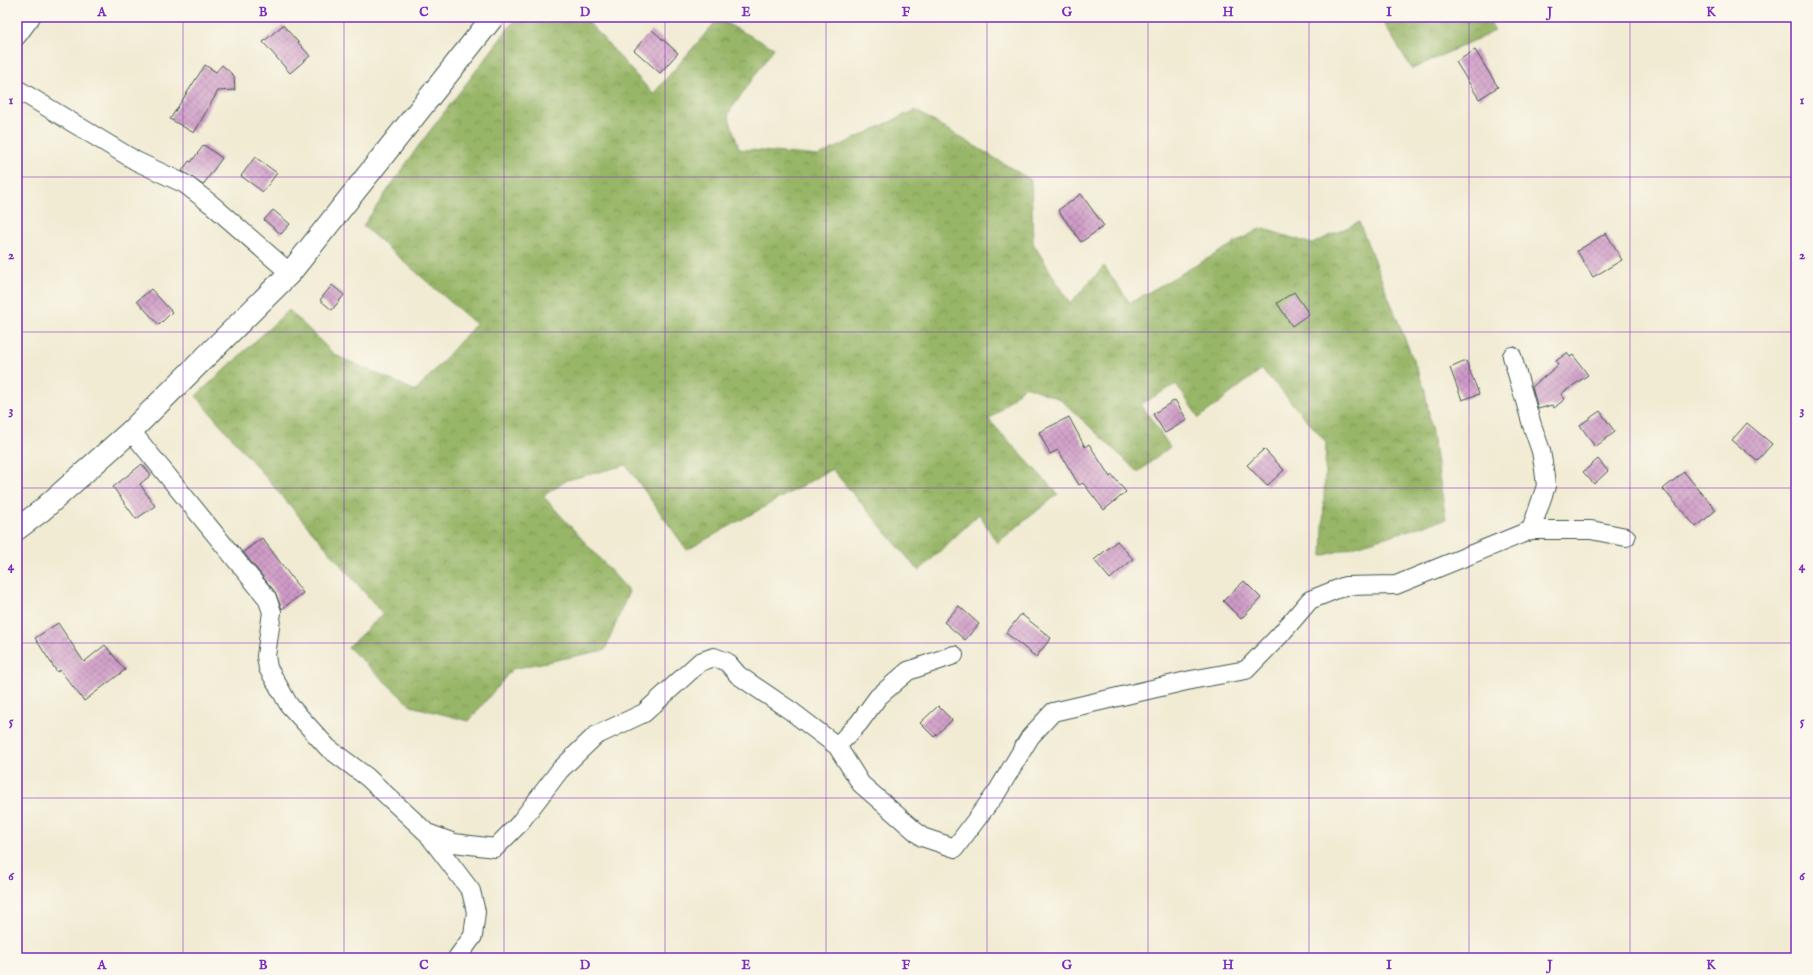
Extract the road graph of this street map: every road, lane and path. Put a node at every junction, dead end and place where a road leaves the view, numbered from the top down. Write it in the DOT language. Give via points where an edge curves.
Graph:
graph roads {
  1 [pos="31,17"];
  2 [pos="493,17"];
  3 [pos="17,36"];
  4 [pos="17,89"];
  5 [pos="290,273"];
  6 [pos="1512,356"];
  7 [pos="131,431"];
  8 [pos="17,529"];
  9 [pos="1531,530"];
  10 [pos="1626,537"];
  11 [pos="954,655"];
  12 [pos="837,746"];
  13 [pos="427,833"];
  14 [pos="457,958"];
  1 -- 3 [label="street"];
  2 -- 5 [label="main road"];
  4 -- 5 [label="street" via="136,161 185,184"];
  5 -- 7 [label="main road"];
  6 -- 9 [label="street" via="1541,451 1546,486"];
  7 -- 8 [label="main road" via="53,501"];
  7 -- 13 [label="street" via="267,598 272,612 266,656 268,668 289,705 328,748 367,777"];
  9 -- 10 [label="street" via="1591,530"];
  9 -- 12 [label="street" via="1396,584 1345,586 1310,600 1246,670 1053,712 1030,737 996,792 956,848 922,837 861,784"];
  11 -- 12 [label="street" via="908,671 878,697 859,723"];
  12 -- 13 [label="street" via="738,675 727,662 714,657 700,662 644,713 595,736 560,770 518,825 495,848 454,843"];
  13 -- 14 [label="street" via="471,891 476,912 473,936"];
}
